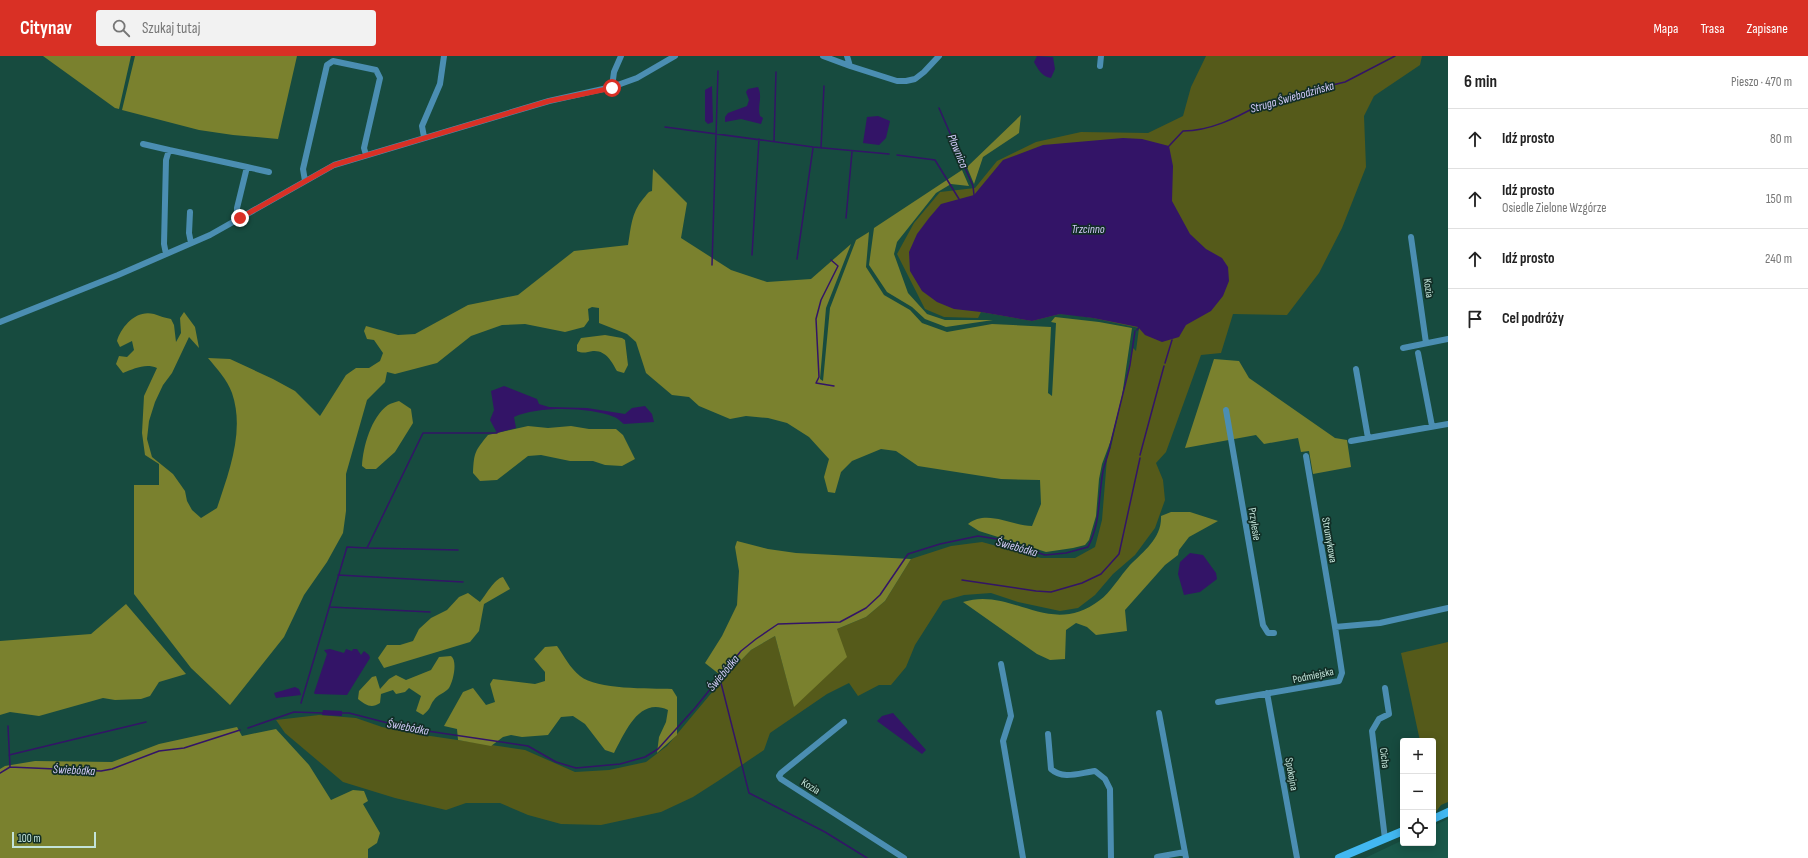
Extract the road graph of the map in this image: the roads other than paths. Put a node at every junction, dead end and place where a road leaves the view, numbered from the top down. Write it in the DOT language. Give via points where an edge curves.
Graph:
graph roads {
  1 [pos="444,56"];
  2 [pos="621,56"];
  3 [pos="675,56"];
  4 [pos="823,56"];
  5 [pos="847,56"];
  6 [pos="939,56"];
  7 [pos="1101,56"];
  8 [pos="850,66"];
  9 [pos="1100,66"];
  10 [pos="612,88"];
  11 [pos="424,137"];
  12 [pos="143,144"];
  13 [pos="169,150"];
  14 [pos="366,155"];
  15 [pos="247,167"];
  16 [pos="269,172"];
  17 [pos="305,182"];
  18 [pos="190,212"];
  19 [pos="240,218"];
  20 [pos="1411,237"];
  21 [pos="191,243"];
  22 [pos="166,254"];
  23 [pos="0,322"];
  24 [pos="1448,339"];
  25 [pos="1426,343"];
  26 [pos="1403,348"];
  27 [pos="1418,353"];
  28 [pos="1356,369"];
  29 [pos="1226,410"];
  30 [pos="1448,424"];
  31 [pos="1432,426"];
  32 [pos="1368,438"];
  33 [pos="1351,441"];
  34 [pos="1306,456"];
  35 [pos="1448,608"];
  36 [pos="1334,627"];
  37 [pos="1274,633"];
  38 [pos="1001,664"];
  39 [pos="1386,688"];
  40 [pos="1267,693"];
  41 [pos="1218,702"];
  42 [pos="1159,713"];
  43 [pos="844,722"];
  44 [pos="1048,734"];
  45 [pos="1448,812"];
  46 [pos="1436,818"];
  47 [pos="1400,832"];
  48 [pos="1385,839"];
  49 [pos="1186,855"];
  50 [pos="1157,857"];
  51 [pos="904,858"];
  52 [pos="1023,858"];
  53 [pos="1111,858"];
  54 [pos="1296,858"];
  55 [pos="1339,858"];
  1 -- 11 [label="street" via="440,84 422,126"];
  2 -- 10 [label="street" via="614,72"];
  3 -- 10 [label="street" via="637,78"];
  4 -- 8 [label="street"];
  5 -- 8 [label="street"];
  6 -- 8 [label="street" via="915,79 906,81 897,81"];
  7 -- 9 [label="street"];
  10 -- 11 [label="street" via="549,101"];
  11 -- 14 [label="street"];
  12 -- 13 [label="street"];
  13 -- 15 [label="street"];
  13 -- 22 [label="street" via="166,160"];
  14 -- 17 [label="street" via="334,165"];
  14 -- 17 [label="street" via="364,148 380,78 376,70 333,60 327,64 303,169"];
  15 -- 16 [label="street"];
  15 -- 19 [label="street" via="237,208"];
  17 -- 19 [label="street"];
  18 -- 21 [label="street"];
  19 -- 21 [label="street"];
  20 -- 25 [label="street, Kozia"];
  21 -- 22 [label="street"];
  22 -- 23 [label="street" via="118,276"];
  24 -- 25 [label="street"];
  25 -- 26 [label="street"];
  27 -- 31 [label="street"];
  28 -- 32 [label="street"];
  29 -- 37 [label="street, Przylesie" via="1263,626 1268,633"];
  30 -- 31 [label="street"];
  31 -- 32 [label="street"];
  32 -- 33 [label="street"];
  34 -- 36 [label="street, Strumykowa"];
  35 -- 36 [label="street" via="1380,624"];
  36 -- 40 [label="street, Podmiejska" via="1342,673 1339,680"];
  38 -- 52 [label="street" via="1011,716 1002,741"];
  39 -- 48 [label="street, Cicha" via="1389,714 1379,719 1372,731"];
  40 -- 41 [label="street, Podmiejska"];
  40 -- 54 [label="street, Spokojna"];
  42 -- 49 [label="street"];
  43 -- 51 [label="street, Kozia" via="779,776"];
  44 -- 53 [label="street" via="1051,769 1057,774 1063,776 1095,771 1105,779 1110,789"];
  45 -- 46 [label="street"];
  47 -- 48 [label="street"];
  48 -- 55 [label="street"];
  49 -- 50 [label="street"];
}
